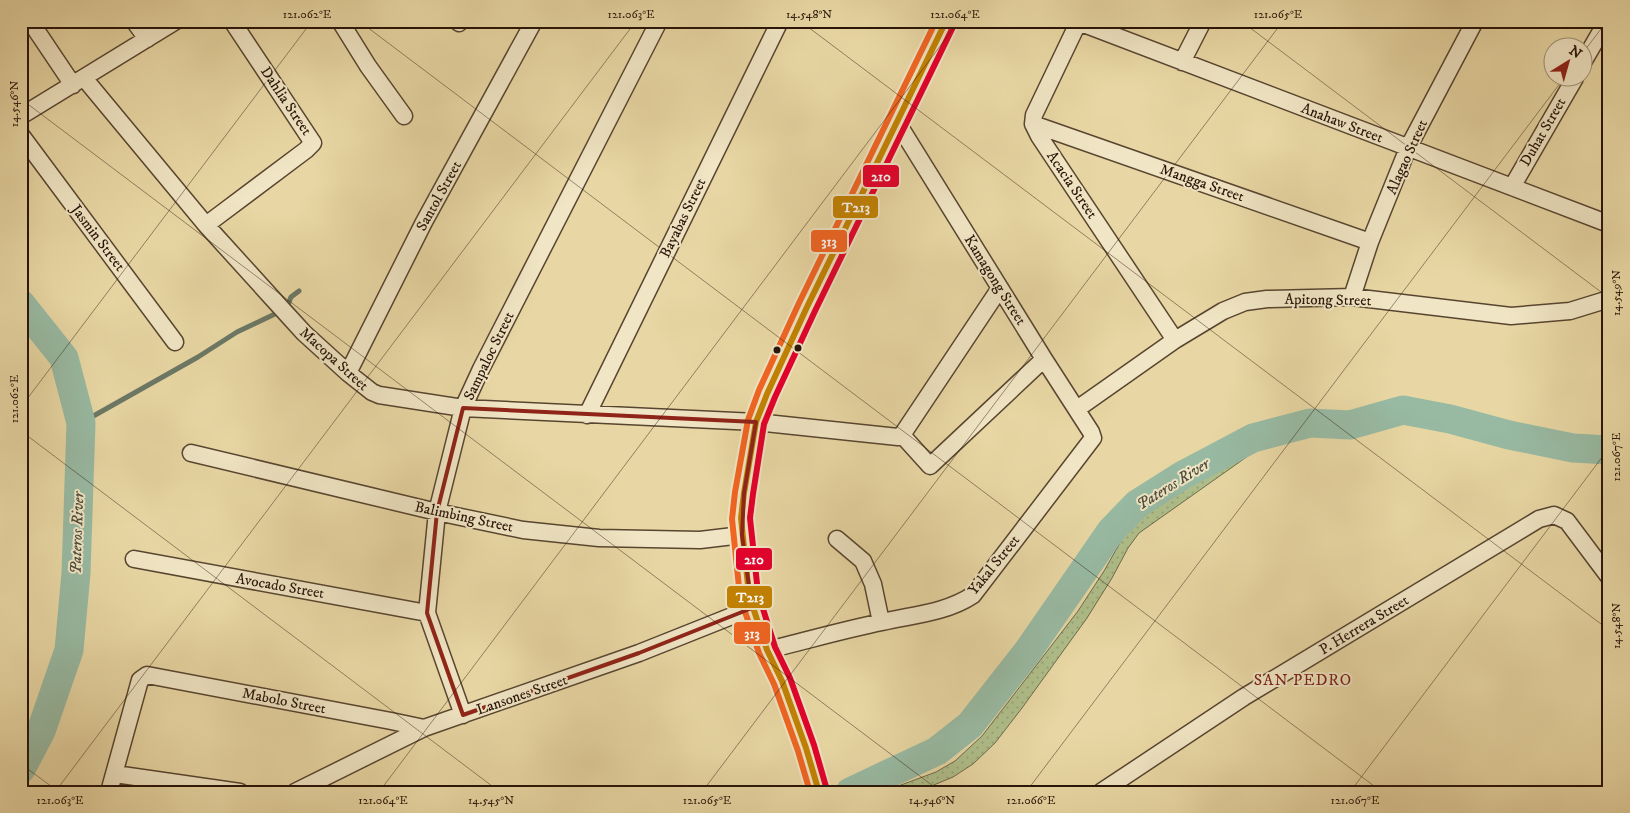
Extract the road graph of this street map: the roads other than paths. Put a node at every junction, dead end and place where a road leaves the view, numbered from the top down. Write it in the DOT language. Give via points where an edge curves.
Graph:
graph roads {
  1 [pos="30,21"];
  2 [pos="134,21"];
  3 [pos="176,21"];
  4 [pos="232,21"];
  5 [pos="340,21"];
  6 [pos="534,21"];
  7 [pos="660,21"];
  8 [pos="780,21"];
  9 [pos="946,21"];
  10 [pos="1203,21"];
  11 [pos="1475,21"];
  12 [pos="1607,21"];
  13 [pos="1078,22"];
  14 [pos="147,39"];
  15 [pos="1592,47"];
  16 [pos="1182,62"];
  17 [pos="78,81"];
  18 [pos="1568,88"];
  19 [pos="21,116"];
  20 [pos="404,116"];
  21 [pos="897,122"];
  22 [pos="1033,124"];
  23 [pos="21,135"];
  24 [pos="1408,148"];
  25 [pos="1512,187"];
  26 [pos="206,224"];
  27 [pos="1609,224"];
  28 [pos="1370,242"];
  29 [pos="1000,288"];
  30 [pos="1352,297"];
  31 [pos="1609,299"];
  32 [pos="1176,340"];
  33 [pos="175,342"];
  34 [pos="1044,359"];
  35 [pos="348,373"];
  36 [pos="463,408"];
  37 [pos="1076,409"];
  38 [pos="587,414"];
  39 [pos="756,422"];
  40 [pos="902,435"];
  41 [pos="1093,438"];
  42 [pos="191,453"];
  43 [pos="437,512"];
  44 [pos="742,535"];
  45 [pos="837,539"];
  46 [pos="134,559"];
  47 [pos="1609,577"];
  48 [pos="752,608"];
  49 [pos="427,612"];
  50 [pos="881,622"];
  51 [pos="767,650"];
  52 [pos="464,715"];
  53 [pos="424,728"];
  54 [pos="801,749"];
  55 [pos="115,774"];
  56 [pos="109,792"];
  57 [pos="240,792"];
  58 [pos="295,792"];
  59 [pos="807,792"];
  60 [pos="819,792"];
  61 [pos="1101,792"];
  1 -- 17 [label="street, Macopa Street"];
  2 -- 14 [label="street"];
  3 -- 14 [label="street"];
  4 -- 26 [label="street, Dahlia Street" via="313,143"];
  5 -- 20 [label="street"];
  6 -- 35 [label="street, Santol Street" via="424,222"];
  7 -- 36 [label="street, Sampaloc Street"];
  8 -- 38 [label="street, Bayabas Street"];
  9 -- 21 [label="main road"];
  10 -- 16 [label="street"];
  11 -- 24 [label="street, Alagao Street"];
  12 -- 15 [label="street"];
  13 -- 16 [label="street, Anahaw Street"];
  13 -- 22 [label="street" via="1034,115"];
  14 -- 17 [label="street"];
  16 -- 24 [label="street, Anahaw Street"];
  17 -- 19 [label="street"];
  17 -- 26 [label="street, Macopa Street"];
  18 -- 25 [label="street, Duhat Street"];
  21 -- 29 [label="street, Kamagong Street"];
  21 -- 39 [label="main road" via="807,307"];
  22 -- 28 [label="street, Mangga Street"];
  22 -- 32 [label="street, Acacia Street"];
  23 -- 33 [label="street, Jasmin Street"];
  24 -- 25 [label="street, Anahaw Street"];
  24 -- 28 [label="street, Alagao Street"];
  25 -- 27 [label="street, Anahaw Street"];
  26 -- 35 [label="street, Macopa Street" via="304,332"];
  28 -- 30 [label="street, Alagao Street"];
  29 -- 34 [label="street, Kamagong Street"];
  29 -- 40 [label="street"];
  30 -- 31 [label="street, Apitong Street" via="1511,316 1570,311"];
  30 -- 32 [label="street, Apitong Street" via="1245,302 1224,310"];
  32 -- 37 [label="street, Apitong Street"];
  34 -- 37 [label="street, Kamagong Street"];
  34 -- 40 [label="street" via="930,466"];
  35 -- 36 [label="street, Macopa Street" via="379,395"];
  36 -- 38 [label="street, Macopa Street"];
  36 -- 43 [label="street, Sampaloc Street"];
  37 -- 41 [label="street, Kamagong Street"];
  38 -- 39 [label="street, Macopa Street"];
  39 -- 40 [label="street, Macopa Street" via="891,437"];
  39 -- 44 [label="main road" via="744,493"];
  41 -- 50 [label="street, Yakal Street" via="973,595 936,611"];
  42 -- 43 [label="street, Balimbing Street"];
  43 -- 44 [label="street, Balimbing Street" via="523,530 599,538 700,540"];
  43 -- 49 [label="street, Sampaloc Street"];
  44 -- 48 [label="main road"];
  45 -- 50 [label="street" via="863,561 873,584"];
  46 -- 49 [label="street, Avocado Street"];
  47 -- 61 [label="street, P. Herrera Street" via="1567,521 1554,515 1539,519 1244,697"];
  48 -- 51 [label="main road"];
  48 -- 52 [label="street, Lansones Street" via="639,653"];
  49 -- 52 [label="street, Sampaloc Street"];
  50 -- 51 [label="street, Yakal Street"];
  51 -- 54 [label="main road" via="782,680"];
  52 -- 53 [label="street, Lansones Street"];
  53 -- 55 [label="street, Mabolo Street" via="144,676 140,680"];
  53 -- 58 [label="street, Lansones Street"];
  54 -- 59 [label="main road"];
  54 -- 60 [label="main road"];
  55 -- 56 [label="street"];
  55 -- 57 [label="street"];
}
